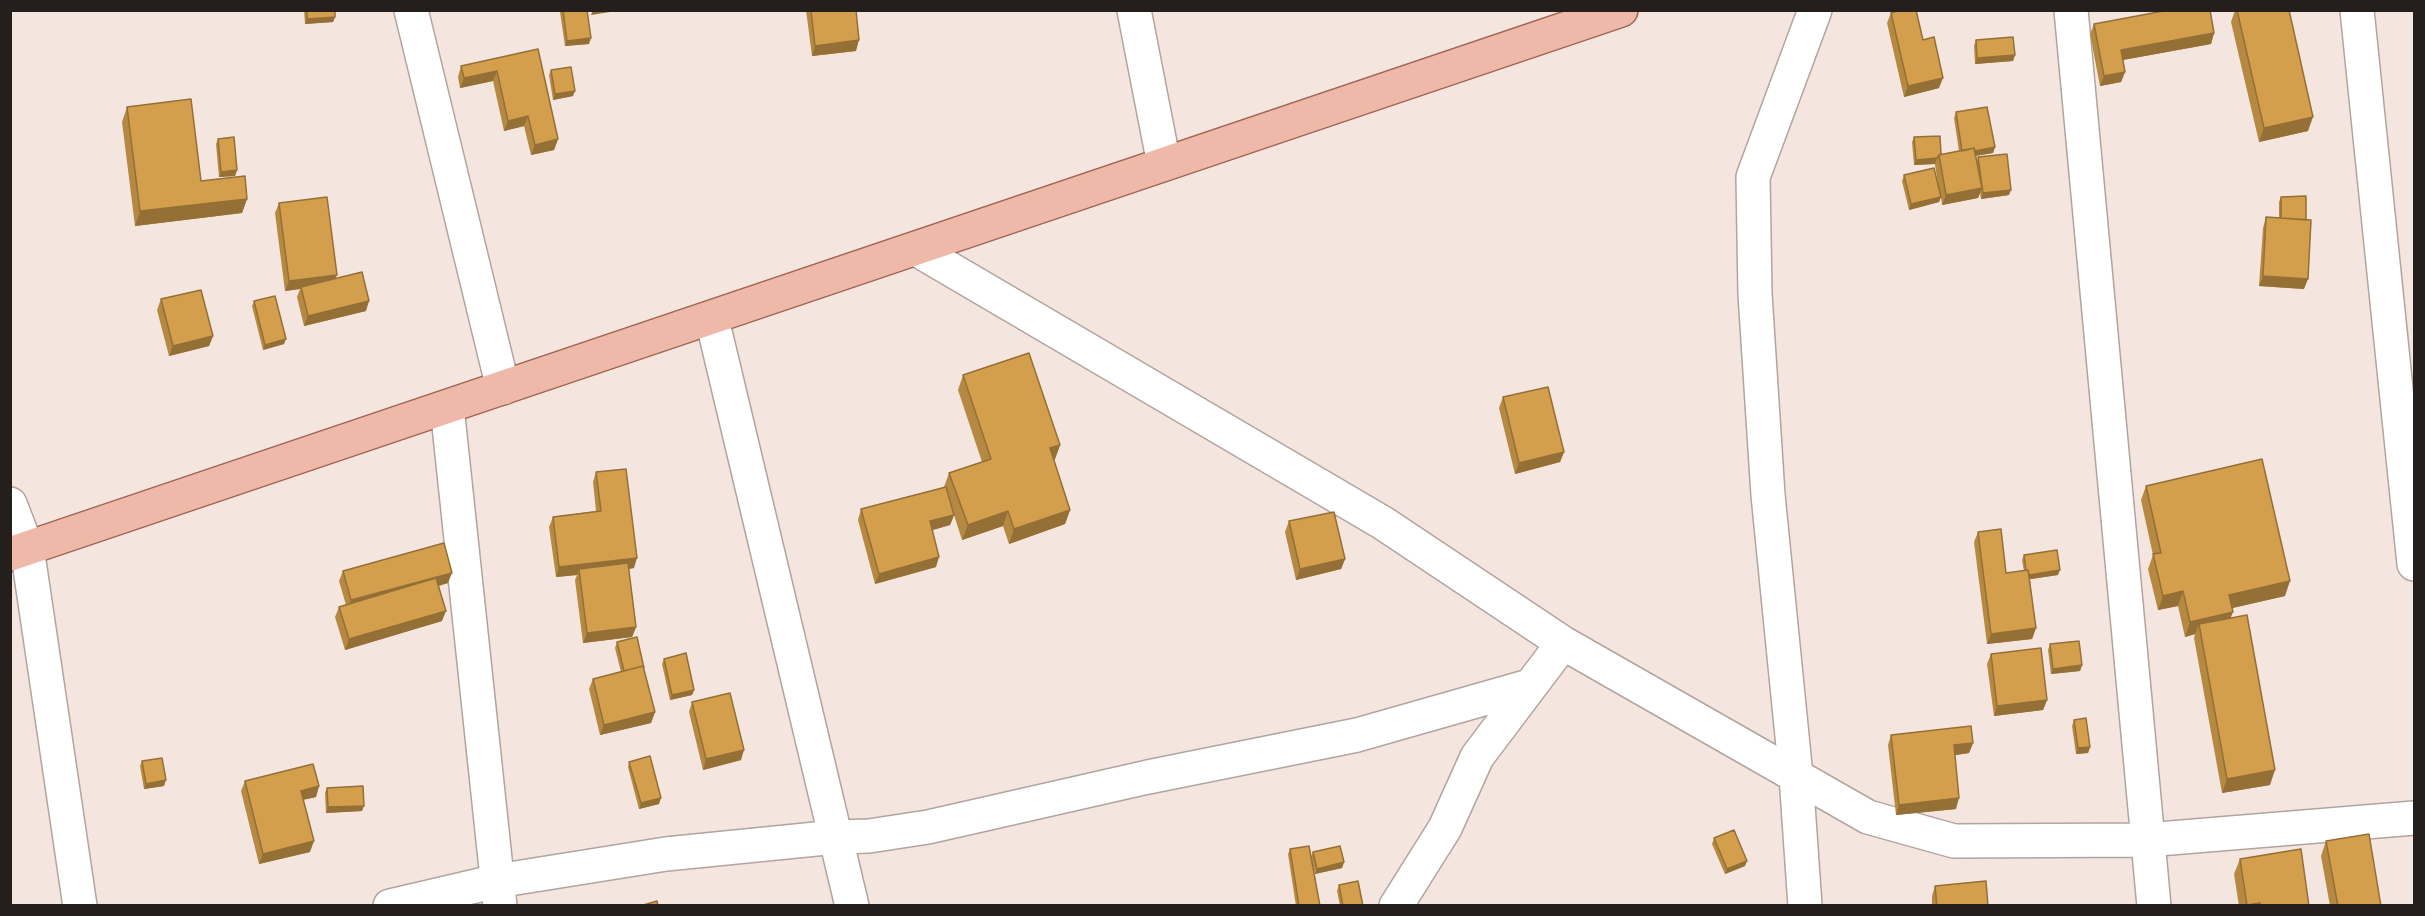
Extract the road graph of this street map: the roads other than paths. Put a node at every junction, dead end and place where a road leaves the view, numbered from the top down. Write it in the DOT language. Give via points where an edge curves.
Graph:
graph roads {
  1 [pos="411,10"];
  2 [pos="1134,10"];
  3 [pos="1621,10"];
  4 [pos="1815,10"];
  5 [pos="2071,10"];
  6 [pos="2357,10"];
  7 [pos="1164,164"];
  8 [pos="916,249"];
  9 [pos="712,319"];
  10 [pos="503,388"];
  11 [pos="447,407"];
  12 [pos="10,504"];
  13 [pos="19,551"];
  14 [pos="2415,564"];
  15 [pos="1563,643"];
  16 [pos="1529,686"];
  17 [pos="1796,776"];
  18 [pos="2415,818"];
  19 [pos="836,837"];
  20 [pos="2146,840"];
  21 [pos="499,893"];
  22 [pos="80,906"];
  23 [pos="390,906"];
  24 [pos="852,906"];
  25 [pos="1396,906"];
  26 [pos="1805,906"];
  27 [pos="2154,906"];
  1 -- 10 [label="street"];
  2 -- 7 [label="street"];
  3 -- 7 [label="main road"];
  4 -- 17 [label="street" via="1753,177 1755,294 1768,495"];
  5 -- 20 [label="street"];
  6 -- 14 [label="street"];
  7 -- 8 [label="main road"];
  8 -- 9 [label="main road"];
  8 -- 15 [label="street" via="1383,523"];
  9 -- 10 [label="main road"];
  9 -- 19 [label="street"];
  10 -- 11 [label="main road"];
  11 -- 13 [label="main road"];
  11 -- 21 [label="street"];
  12 -- 13 [label="street"];
  13 -- 22 [label="street"];
  15 -- 16 [label="street"];
  15 -- 17 [label="street"];
  16 -- 19 [label="street" via="1357,735 928,827"];
  16 -- 25 [label="street" via="1477,757 1445,828"];
  17 -- 20 [label="street" via="1868,818 1954,841"];
  17 -- 26 [label="street"];
  18 -- 20 [label="street"];
  19 -- 21 [label="street" via="666,854"];
  19 -- 24 [label="street"];
  20 -- 27 [label="street"];
  21 -- 23 [label="street"];
}
